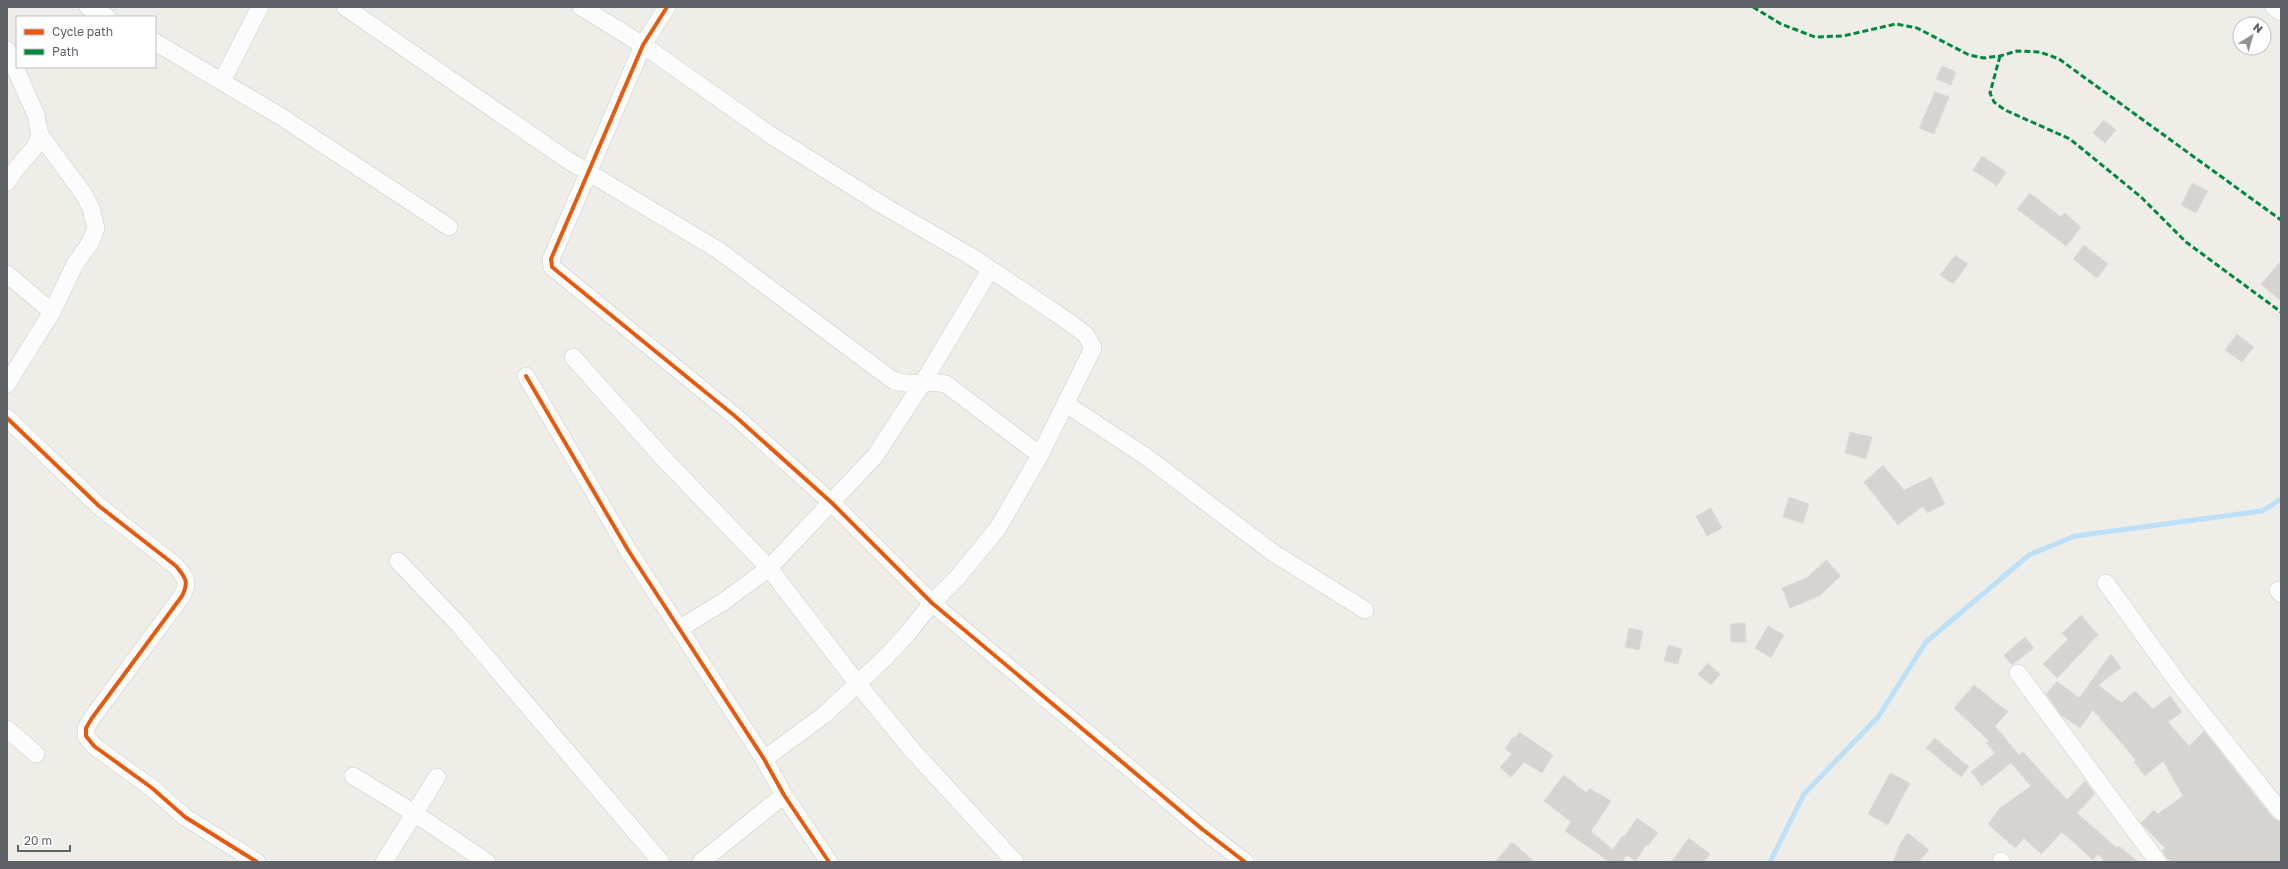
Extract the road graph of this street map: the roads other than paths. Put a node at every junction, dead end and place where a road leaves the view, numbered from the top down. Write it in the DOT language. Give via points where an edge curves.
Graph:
graph roads {
  1 [pos="88,7"];
  2 [pos="260,7"];
  3 [pos="345,7"];
  4 [pos="581,7"];
  5 [pos="667,7"];
  6 [pos="2274,7"];
  7 [pos="2281,12"];
  8 [pos="105,16"];
  9 [pos="156,43"];
  10 [pos="644,44"];
  11 [pos="7,50"];
  12 [pos="222,81"];
  13 [pos="40,135"];
  14 [pos="588,172"];
  15 [pos="7,182"];
  16 [pos="449,228"];
  17 [pos="990,270"];
  18 [pos="7,274"];
  19 [pos="52,312"];
  20 [pos="573,357"];
  21 [pos="526,376"];
  22 [pos="7,384"];
  23 [pos="922,384"];
  24 [pos="1066,404"];
  25 [pos="7,418"];
  26 [pos="1040,455"];
  27 [pos="832,503"];
  28 [pos="398,561"];
  29 [pos="770,568"];
  30 [pos="2106,583"];
  31 [pos="932,603"];
  32 [pos="1365,610"];
  33 [pos="679,629"];
  34 [pos="2018,673"];
  35 [pos="857,683"];
  36 [pos="7,729"];
  37 [pos="36,754"];
  38 [pos="764,759"];
  39 [pos="353,776"];
  40 [pos="437,777"];
  41 [pos="784,795"];
  42 [pos="2281,812"];
  43 [pos="414,813"];
  44 [pos="257,862"];
  45 [pos="384,862"];
  46 [pos="487,862"];
  47 [pos="661,862"];
  48 [pos="701,862"];
  49 [pos="829,862"];
  50 [pos="1015,862"];
  51 [pos="1245,862"];
  52 [pos="2158,862"];
  1 -- 8 [label="street"];
  2 -- 12 [label="street"];
  3 -- 14 [label="street"];
  4 -- 10 [label="street"];
  5 -- 10 [label="street"];
  6 -- 7 [label="street"];
  9 -- 12 [label="street"];
  10 -- 14 [label="street"];
  10 -- 17 [label="street" via="769,134"];
  11 -- 13 [label="street" via="36,115"];
  12 -- 16 [label="street"];
  13 -- 15 [label="street" via="34,148"];
  13 -- 19 [label="street" via="82,193 91,208 96,228 90,243 74,264"];
  14 -- 23 [label="street" via="718,250 894,381 908,385"];
  14 -- 27 [label="street" via="551,259 552,267 736,417"];
  17 -- 23 [label="street"];
  17 -- 24 [label="street" via="1086,335 1093,348"];
  18 -- 19 [label="street"];
  19 -- 22 [label="street"];
  20 -- 29 [label="street" via="664,459"];
  21 -- 33 [label="street" via="628,550"];
  23 -- 26 [label="street" via="946,384"];
  23 -- 27 [label="street" via="875,456"];
  24 -- 26 [label="street"];
  24 -- 32 [label="street" via="1145,456 1272,552"];
  25 -- 44 [label="street" via="100,506 176,566 186,578 187,586 182,596 92,718 86,728 86,736 94,746 152,788 185,817"];
  26 -- 31 [label="street" via="998,528 957,578"];
  27 -- 29 [label="street"];
  27 -- 31 [label="street"];
  28 -- 47 [label="street" via="459,625"];
  29 -- 33 [label="street" via="723,602"];
  29 -- 35 [label="street"];
  30 -- 42 [label="street" via="2178,684"];
  31 -- 35 [label="street" via="908,634"];
  31 -- 51 [label="street"];
  33 -- 38 [label="street"];
  34 -- 52 [label="street"];
  35 -- 38 [label="street" via="824,715"];
  35 -- 50 [label="street" via="912,750"];
  36 -- 37 [label="street"];
  38 -- 41 [label="street"];
  39 -- 43 [label="street"];
  40 -- 43 [label="street"];
  41 -- 48 [label="street"];
  41 -- 49 [label="street"];
  43 -- 45 [label="street"];
  43 -- 46 [label="street"];
}
